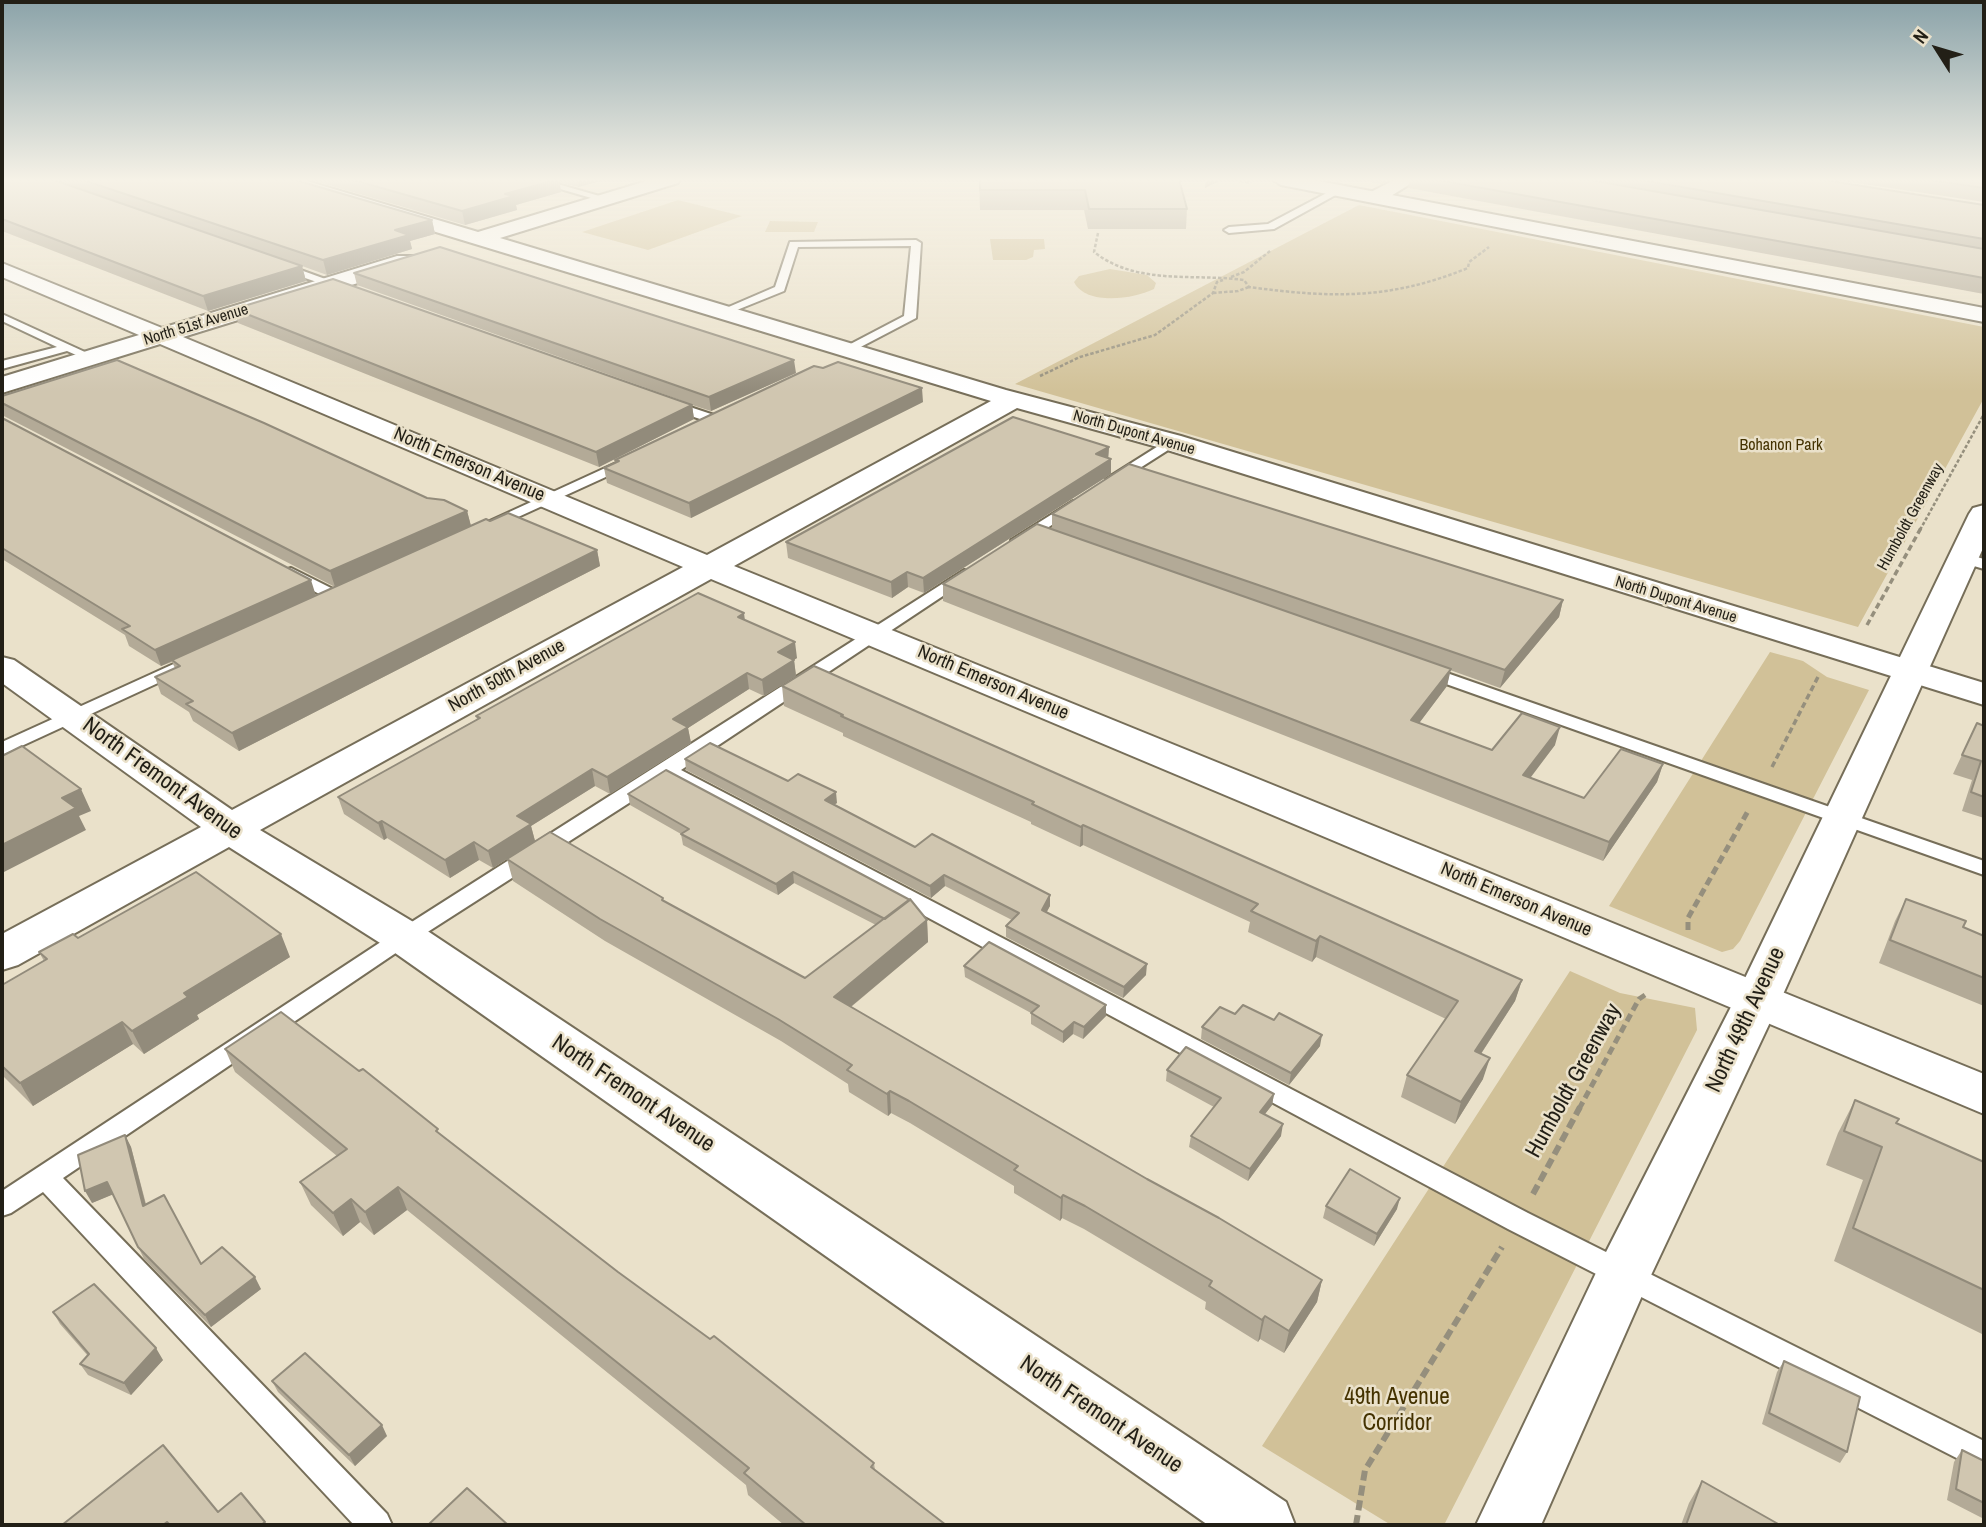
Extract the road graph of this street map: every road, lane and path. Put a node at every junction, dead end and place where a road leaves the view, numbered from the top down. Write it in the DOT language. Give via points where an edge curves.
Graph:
graph roads {
  1 [pos="439,250"];
  2 [pos="519,250"];
  3 [pos="792,250"];
  4 [pos="915,250"];
  5 [pos="1094,250"];
  6 [pos="1272,250"];
  7 [pos="1485,250"];
  8 [pos="1650,250"];
  9 [pos="263,260"];
  10 [pos="2,269"];
  11 [pos="1230,278"];
  12 [pos="340,286"];
  13 [pos="1249,287"];
  14 [pos="1213,293"];
  15 [pos="723,312"];
  16 [pos="1984,315"];
  17 [pos="2,317"];
  18 [pos="159,337"];
  19 [pos="69,347"];
  20 [pos="849,354"];
  21 [pos="92,358"];
  22 [pos="2,365"];
  23 [pos="2,385"];
  24 [pos="1023,390"];
  25 [pos="660,401"];
  26 [pos="1984,414"];
  27 [pos="687,432"];
  28 [pos="1171,442"];
  29 [pos="638,456"];
  30 [pos="547,498"];
  31 [pos="1984,514"];
  32 [pos="1034,531"];
  33 [pos="471,533"];
  34 [pos="1060,540"];
  35 [pos="1001,552"];
  36 [pos="1974,561"];
  37 [pos="272,563"];
  38 [pos="707,566"];
  39 [pos="979,566"];
  40 [pos="333,596"];
  41 [pos="874,634"];
  42 [pos="1866,635"];
  43 [pos="197,659"];
  44 [pos="1410,665"];
  45 [pos="2,667"];
  46 [pos="1824,671"];
  47 [pos="1909,672"];
  48 [pos="1984,694"];
  49 [pos="73,716"];
  50 [pos="2,749"];
  51 [pos="667,770"];
  52 [pos="1760,789"];
  53 [pos="1840,818"];
  54 [pos="231,829"];
  55 [pos="1984,868"];
  56 [pos="404,937"];
  57 [pos="2,954"];
  58 [pos="1679,968"];
  59 [pos="1757,1001"];
  60 [pos="1984,1095"];
  61 [pos="45,1177"];
  62 [pos="2,1205"];
  63 [pos="1518,1221"];
  64 [pos="1624,1273"];
  65 [pos="1984,1457"];
  66 [pos="376,1525"];
  67 [pos="1263,1525"];
  68 [pos="1356,1525"];
  69 [pos="1508,1525"];
  1 -- 12 [label="street, North 51st Avenue"];
  2 -- 15 [label="street, North Dupont Avenue"];
  3 -- 15 [label="lane" via="780,289"];
  4 -- 20 [label="lane" via="910,318"];
  5 -- 11 [label="path" via="1103,261 1156,275"];
  6 -- 11 [label="path"];
  7 -- 13 [label="path" via="1462,271 1371,293 1323,296"];
  8 -- 16 [label="street"];
  9 -- 12 [label="lane"];
  10 -- 18 [label="street, North Emerson Avenue"];
  11 -- 13 [label="path" via="1244,280"];
  11 -- 14 [label="path" via="1217,282"];
  12 -- 18 [label="street, North 51st Avenue"];
  13 -- 14 [label="path"];
  14 -- 24 [label="path" via="1155,335 1080,357"];
  15 -- 20 [label="street, North Dupont Avenue"];
  17 -- 19 [label="lane"];
  18 -- 21 [label="street, North 51st Avenue"];
  18 -- 30 [label="street, North Emerson Avenue"];
  19 -- 21 [label="lane"];
  19 -- 22 [label="lane"];
  20 -- 24 [label="street, North Dupont Avenue"];
  21 -- 23 [label="street, North 51st Avenue"];
  24 -- 28 [label="street, North Dupont Avenue"];
  24 -- 38 [label="street, North 50th Avenue"];
  25 -- 27 [label="lane" via="717,417"];
  26 -- 42 [label="path, Humboldt Greenway" via="1867,624"];
  28 -- 32 [label="lane"];
  28 -- 47 [label="street, North Dupont Avenue"];
  29 -- 30 [label="lane"];
  30 -- 33 [label="lane"];
  30 -- 38 [label="street, North Emerson Avenue"];
  31 -- 36 [label="street, North 49th Avenue"];
  32 -- 34 [label="lane"];
  32 -- 35 [label="lane"];
  36 -- 47 [label="street, North 49th Avenue"];
  37 -- 40 [label="lane"];
  38 -- 41 [label="street, North Emerson Avenue"];
  38 -- 54 [label="street, North 50th Avenue"];
  39 -- 41 [label="lane"];
  41 -- 51 [label="lane"];
  41 -- 58 [label="street, North Emerson Avenue"];
  43 -- 49 [label="lane"];
  44 -- 52 [label="lane"];
  45 -- 49 [label="street, North Fremont Avenue"];
  46 -- 52 [label="path"];
  47 -- 48 [label="street, North Dupont Avenue"];
  47 -- 53 [label="street, North 49th Avenue"];
  49 -- 50 [label="lane"];
  49 -- 54 [label="street, North Fremont Avenue"];
  51 -- 56 [label="lane"];
  51 -- 63 [label="lane"];
  52 -- 53 [label="lane"];
  52 -- 58 [label="path" via="1688,918 1689,950"];
  53 -- 55 [label="lane"];
  53 -- 59 [label="street, North 49th Avenue"];
  54 -- 56 [label="street, North Fremont Avenue"];
  54 -- 57 [label="street, North 50th Avenue"];
  56 -- 61 [label="lane"];
  56 -- 67 [label="street, North Fremont Avenue"];
  58 -- 59 [label="street, North Emerson Avenue"];
  58 -- 63 [label="path, Humboldt Greenway" via="1672,981 1639,999"];
  59 -- 60 [label="street, North Emerson Avenue"];
  59 -- 64 [label="street, North 49th Avenue"];
  61 -- 62 [label="lane"];
  61 -- 66 [label="lane"];
  63 -- 64 [label="lane"];
  63 -- 68 [label="path, Humboldt Greenway" via="1365,1470"];
  64 -- 65 [label="lane"];
  64 -- 69 [label="street, North 49th Avenue"];
}
